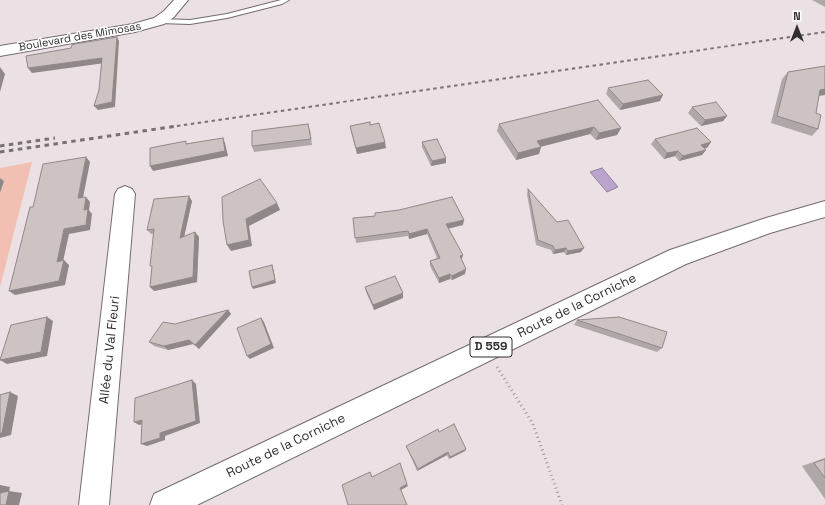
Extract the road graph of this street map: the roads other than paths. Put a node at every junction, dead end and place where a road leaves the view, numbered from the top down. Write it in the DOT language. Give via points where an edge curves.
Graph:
graph roads {
  1 [pos="181,0"];
  2 [pos="286,0"];
  3 [pos="159,21"];
  4 [pos="0,51"];
  5 [pos="125,194"];
  6 [pos="825,209"];
  7 [pos="94,505"];
  8 [pos="164,505"];
  1 -- 3 [label="main road"];
  2 -- 3 [label="lane" via="227,16 190,22"];
  3 -- 4 [label="main road, Boulevard des Mimosas" via="111,33"];
  5 -- 7 [label="main road, Allée du Val Fleuri"];
  6 -- 8 [label="main road, Route de la Corniche / D 559" via="766,226 678,257"];
}
